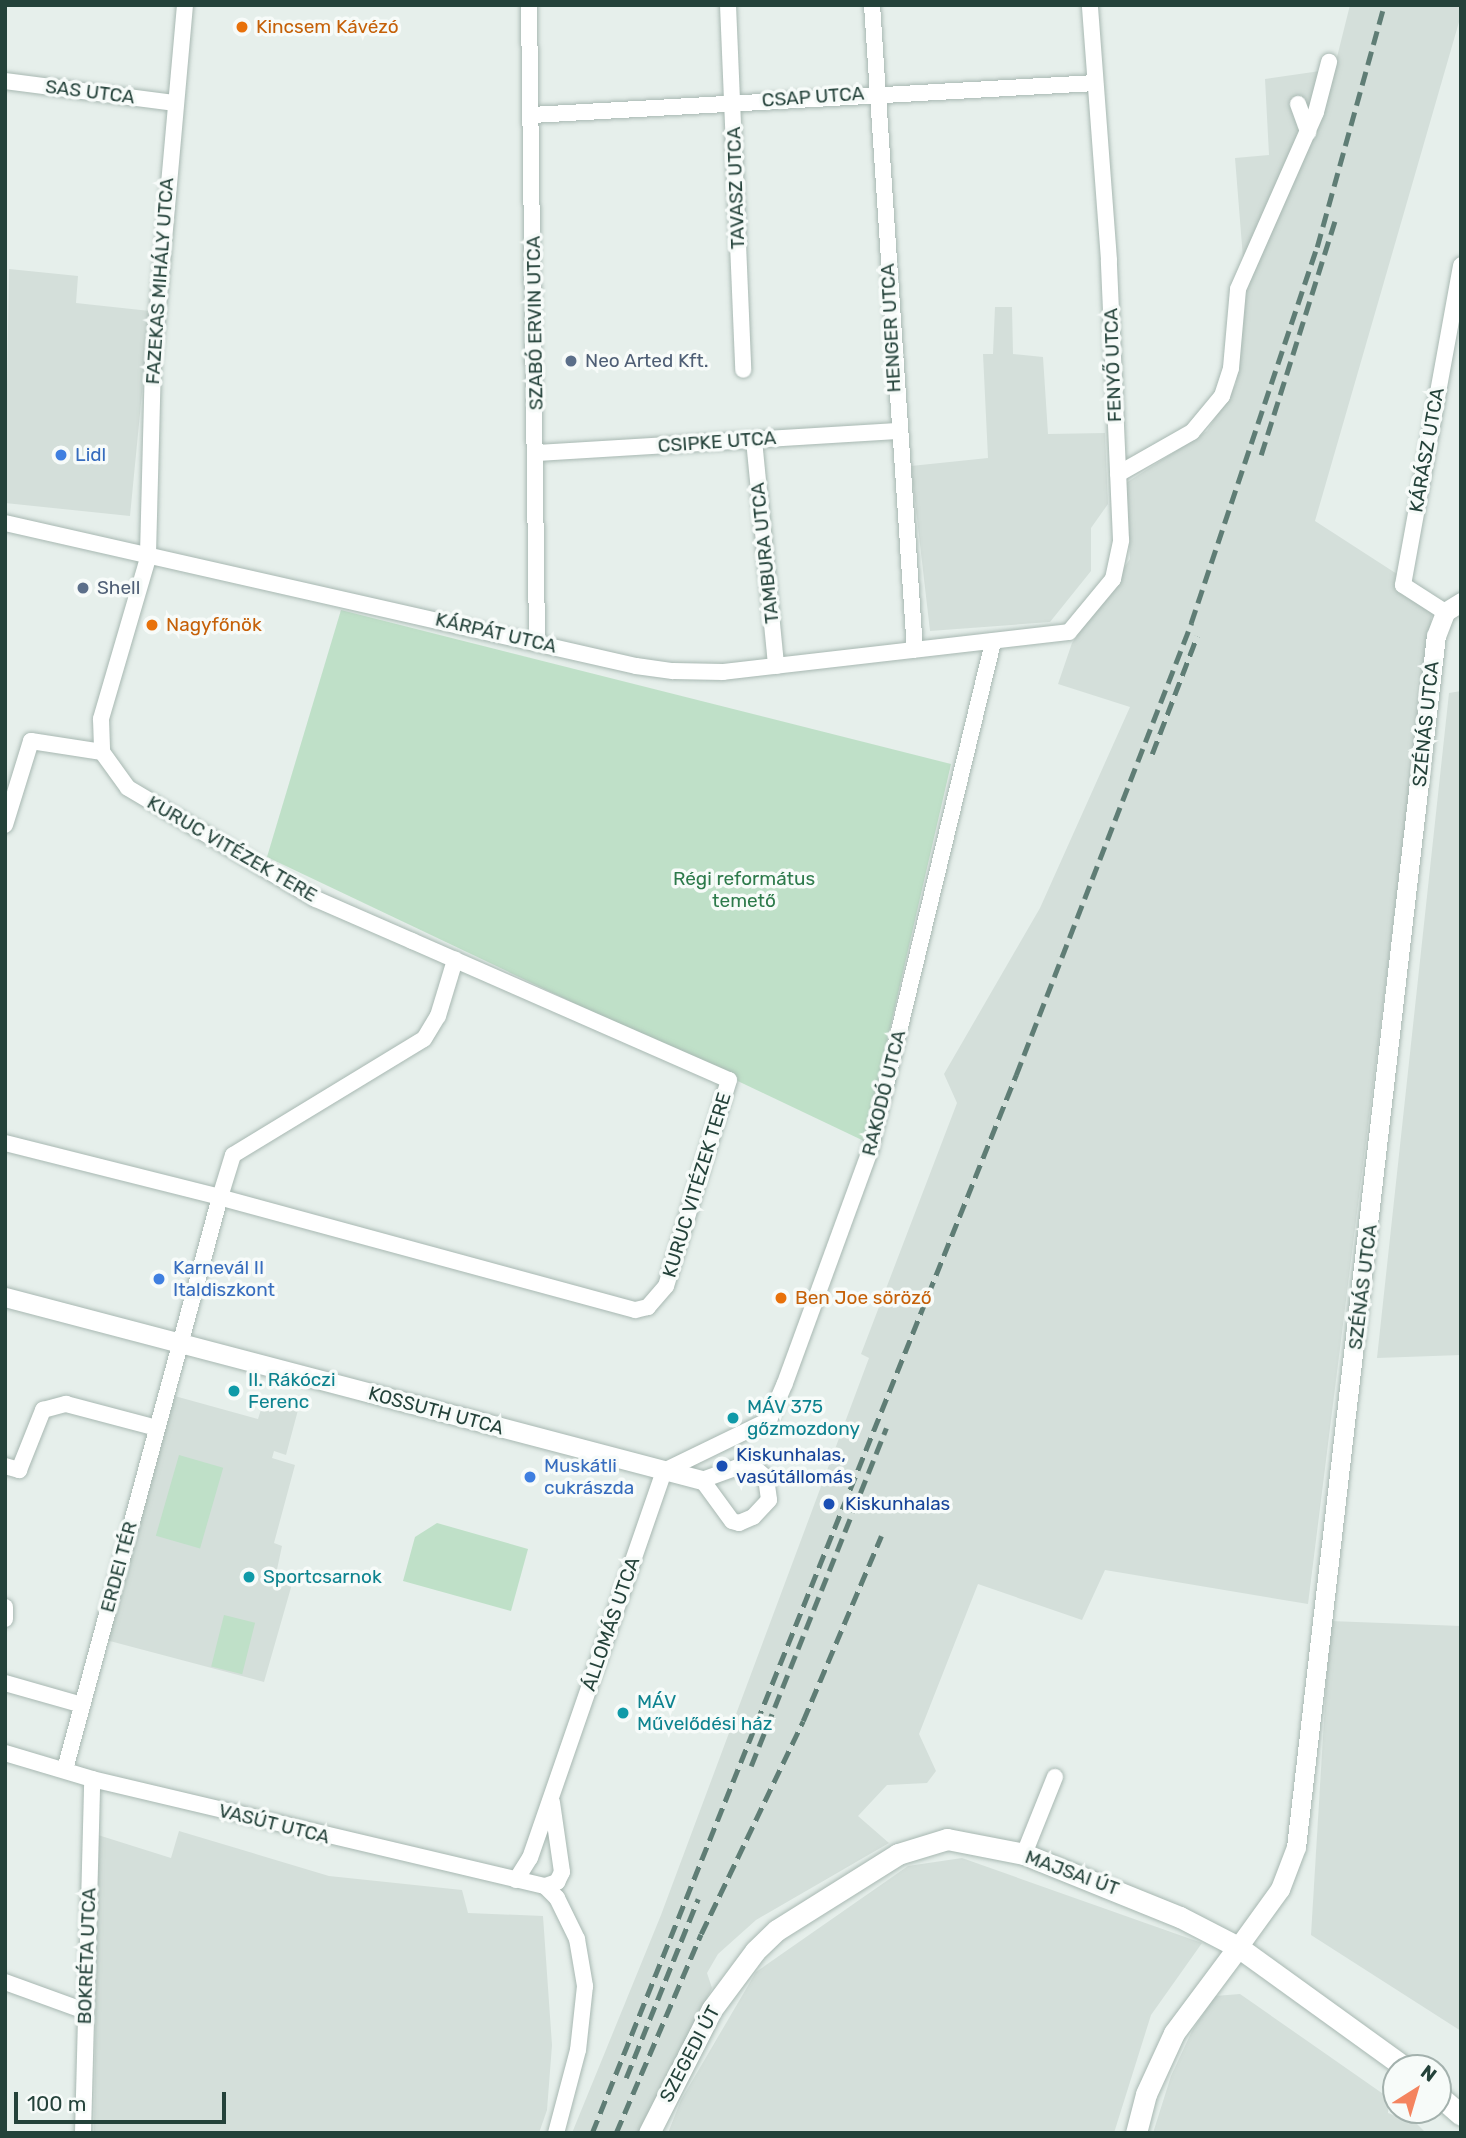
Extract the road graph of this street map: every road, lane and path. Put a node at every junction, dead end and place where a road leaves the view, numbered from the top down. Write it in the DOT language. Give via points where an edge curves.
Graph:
graph roads {
  1 [pos="185,5"];
  2 [pos="529,5"];
  3 [pos="728,5"];
  4 [pos="872,5"];
  5 [pos="1090,5"];
  6 [pos="1329,62"];
  7 [pos="5,81"];
  8 [pos="1095,82"];
  9 [pos="878,92"];
  10 [pos="174,103"];
  11 [pos="732,103"];
  12 [pos="1298,104"];
  13 [pos="532,115"];
  14 [pos="1308,132"];
  15 [pos="1461,265"];
  16 [pos="743,370"];
  17 [pos="897,430"];
  18 [pos="754,440"];
  19 [pos="537,453"];
  20 [pos="1118,474"];
  21 [pos="5,523"];
  22 [pos="148,558"];
  23 [pos="1453,607"];
  24 [pos="537,641"];
  25 [pos="993,642"];
  26 [pos="915,650"];
  27 [pos="776,666"];
  28 [pos="102,752"];
  29 [pos="5,825"];
  30 [pos="455,960"];
  31 [pos="5,1143"];
  32 [pos="220,1197"];
  33 [pos="5,1297"];
  34 [pos="180,1342"];
  35 [pos="156,1428"];
  36 [pos="5,1466"];
  37 [pos="664,1471"];
  38 [pos="702,1480"];
  39 [pos="5,1607"];
  40 [pos="5,1619"];
  41 [pos="5,1684"];
  42 [pos="82,1705"];
  43 [pos="5,1753"];
  44 [pos="65,1769"];
  45 [pos="558,1777"];
  46 [pos="1055,1777"];
  47 [pos="92,1779"];
  48 [pos="1024,1854"];
  49 [pos="516,1880"];
  50 [pos="545,1886"];
  51 [pos="1238,1947"];
  52 [pos="1275,1973"];
  53 [pos="735,1977"];
  54 [pos="5,1982"];
  55 [pos="1200,1993"];
  56 [pos="85,2011"];
  57 [pos="1387,2054"];
  58 [pos="83,2133"];
  59 [pos="556,2133"];
  60 [pos="649,2133"];
  61 [pos="1136,2133"];
  1 -- 10 [label="street, FAZEKAS MIHÁLY UTCA"];
  2 -- 13 [label="street, SZABÓ ERVIN UTCA"];
  3 -- 11 [label="street, TAVASZ UTCA"];
  4 -- 9 [label="street, HENGER UTCA"];
  5 -- 8 [label="street, FENYŐ UTCA"];
  6 -- 14 [label="street"];
  7 -- 10 [label="street, SAS UTCA"];
  8 -- 9 [label="street, CSAP UTCA"];
  8 -- 20 [label="street, FENYŐ UTCA" via="1109,260"];
  9 -- 11 [label="street, CSAP UTCA"];
  9 -- 17 [label="street, HENGER UTCA"];
  10 -- 22 [label="street, FAZEKAS MIHÁLY UTCA" via="153,363"];
  11 -- 13 [label="street, CSAP UTCA"];
  11 -- 16 [label="street, TAVASZ UTCA"];
  12 -- 14 [label="street"];
  13 -- 19 [label="street, SZABÓ ERVIN UTCA"];
  14 -- 20 [label="street" via="1238,289 1231,368 1217,405 1169,447"];
  15 -- 23 [label="street, KÁRÁSZ UTCA" via="1403,585"];
  17 -- 18 [label="street, CSIPKE UTCA"];
  17 -- 26 [label="street, HENGER UTCA"];
  18 -- 19 [label="street, CSIPKE UTCA"];
  18 -- 27 [label="street, TAMBURA UTCA"];
  19 -- 24 [label="street, SZABÓ ERVIN UTCA"];
  20 -- 25 [label="street, FENYŐ UTCA" via="1121,550 1113,579 1069,632"];
  21 -- 22 [label="street, KÁRPÁT UTCA"];
  22 -- 24 [label="street, KÁRPÁT UTCA"];
  22 -- 28 [label="street" via="101,719"];
  23 -- 51 [label="street, SZÉNÁS UTCA" via="1436,636 1296,1847 1280,1889"];
  24 -- 27 [label="street, KÁRPÁT UTCA" via="673,671"];
  25 -- 26 [label="street, KÁRPÁT UTCA"];
  25 -- 37 [label="street, RAKODÓ UTCA" via="870,1151 773,1413 761,1425"];
  26 -- 27 [label="street, KÁRPÁT UTCA"];
  28 -- 29 [label="street" via="31,741"];
  28 -- 30 [label="street, KURUC VITÉZEK TERE" via="128,788 316,899"];
  30 -- 32 [label="street" via="438,1017 424,1039 233,1155"];
  30 -- 32 [label="street, KURUC VITÉZEK TERE" via="729,1080 666,1286 654,1303 635,1310"];
  31 -- 32 [label="street, KURUC VITÉZEK TERE"];
  32 -- 34 [label="street"];
  33 -- 34 [label="street, KOSSUTH UTCA"];
  34 -- 35 [label="street, ERDEI TÉR"];
  34 -- 37 [label="street, KOSSUTH UTCA"];
  35 -- 36 [label="street" via="66,1404 43,1410 19,1470"];
  35 -- 42 [label="street, ERDEI TÉR"];
  37 -- 38 [label="street, KOSSUTH UTCA"];
  37 -- 45 [label="street, ÁLLOMÁS UTCA"];
  39 -- 40 [label="street"];
  41 -- 42 [label="street"];
  42 -- 44 [label="street, ERDEI TÉR"];
  43 -- 44 [label="street, VASÚT UTCA"];
  44 -- 47 [label="street, VASÚT UTCA"];
  45 -- 49 [label="street, ÁLLOMÁS UTCA" via="530,1858"];
  45 -- 50 [label="street, ÁLLOMÁS UTCA" via="552,1814 562,1872 557,1882"];
  46 -- 48 [label="street"];
  47 -- 49 [label="street, VASÚT UTCA"];
  47 -- 56 [label="street, BOKRÉTA UTCA"];
  48 -- 51 [label="main road, MAJSAI ÚT" via="1143,1900"];
  48 -- 53 [label="main road, MAJSAI ÚT" via="947,1839 907,1849 776,1930"];
  49 -- 50 [label="street, VASÚT UTCA"];
  50 -- 59 [label="street" via="577,1939 585,1986 578,2050"];
  51 -- 52 [label="main road, MAJSAI ÚT"];
  51 -- 55 [label="main road"];
  52 -- 55 [label="main road" via="1257,1968 1238,1970"];
  52 -- 57 [label="main road, MAJSAI ÚT"];
  53 -- 60 [label="main road, SZEGEDI ÚT" via="712,2010"];
  54 -- 56 [label="street"];
  55 -- 61 [label="main road" via="1160,2058"];
  56 -- 58 [label="street, BOKRÉTA UTCA"];
}
